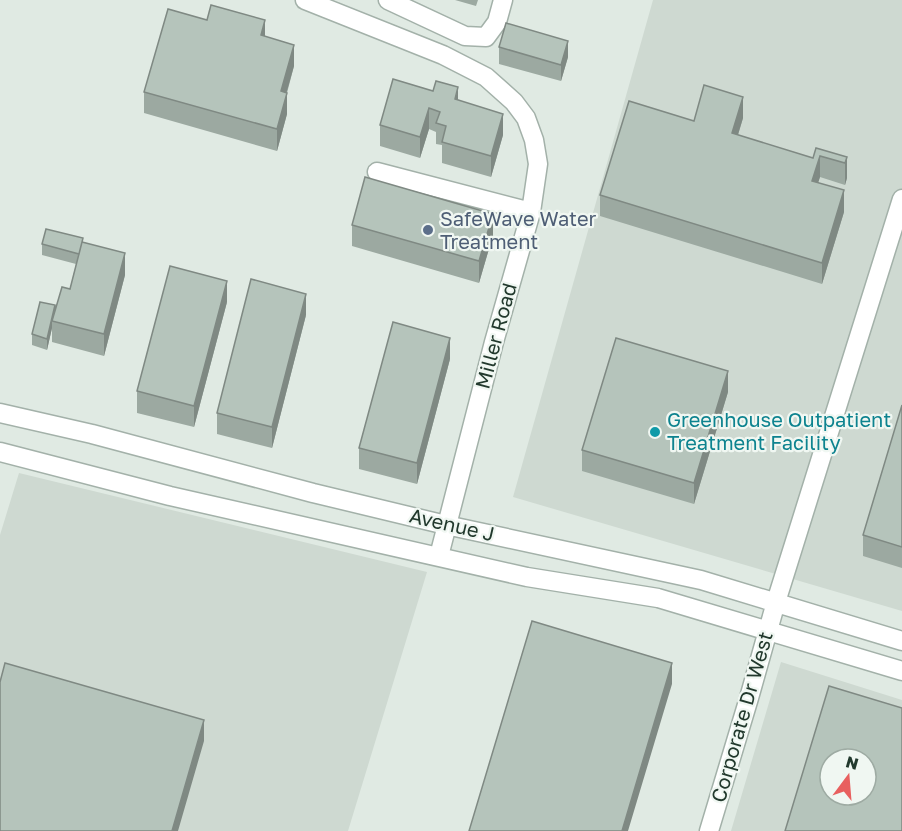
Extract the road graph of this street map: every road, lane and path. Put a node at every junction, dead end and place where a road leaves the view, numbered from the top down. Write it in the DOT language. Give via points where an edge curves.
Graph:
graph roads {
  1 [pos="305,0"];
  2 [pos="388,0"];
  3 [pos="504,0"];
  4 [pos="377,172"];
  5 [pos="902,199"];
  6 [pos="531,212"];
  7 [pos="0,412"];
  8 [pos="0,452"];
  9 [pos="446,525"];
  10 [pos="439,556"];
  11 [pos="776,602"];
  12 [pos="768,629"];
  13 [pos="902,641"];
  14 [pos="902,670"];
  15 [pos="709,831"];
  1 -- 6 [label="street, Miller Road" via="443,55 486,77 514,102 526,118 538,164"];
  2 -- 3 [label="street" via="465,36 486,37 497,22"];
  4 -- 6 [label="street"];
  5 -- 11 [label="street, Corporate Dr West"];
  6 -- 9 [label="street, Miller Road"];
  7 -- 9 [label="street, Avenue J"];
  8 -- 10 [label="street, Avenue J" via="170,496"];
  9 -- 10 [label="street, Miller Road"];
  9 -- 11 [label="street, Avenue J" via="701,580"];
  10 -- 12 [label="street, Avenue J" via="527,578 658,597"];
  11 -- 12 [label="street, Corporate Dr West"];
  11 -- 13 [label="street, Avenue J"];
  12 -- 14 [label="street, Avenue J"];
  12 -- 15 [label="street, Corporate Dr West"];
}
